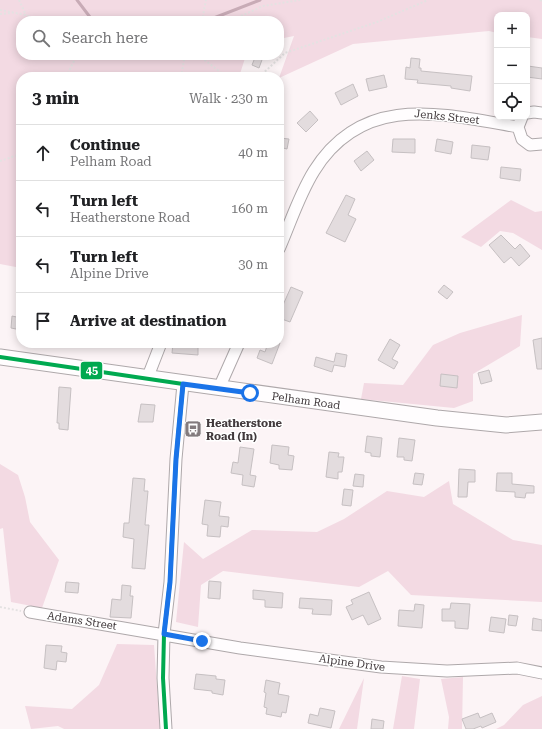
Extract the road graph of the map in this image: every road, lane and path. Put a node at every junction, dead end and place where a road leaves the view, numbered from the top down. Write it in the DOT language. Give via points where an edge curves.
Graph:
graph roads {
  1 [pos="19,0"];
  2 [pos="206,0"];
  3 [pos="300,0"];
  4 [pos="428,0"];
  5 [pos="0,10"];
  6 [pos="0,14"];
  7 [pos="26,15"];
  8 [pos="203,16"];
  9 [pos="241,16"];
  10 [pos="284,54"];
  11 [pos="74,60"];
  12 [pos="184,60"];
  13 [pos="205,60"];
  14 [pos="277,60"];
  15 [pos="68,72"];
  16 [pos="182,72"];
  17 [pos="220,72"];
  18 [pos="264,72"];
  19 [pos="530,113"];
  20 [pos="542,113"];
  21 [pos="520,122"];
  22 [pos="542,144"];
  23 [pos="16,156"];
  24 [pos="0,161"];
  25 [pos="284,238"];
  26 [pos="158,348"];
  27 [pos="237,348"];
  28 [pos="0,357"];
  29 [pos="147,379"];
  30 [pos="183,384"];
  31 [pos="219,388"];
  32 [pos="542,422"];
  33 [pos="0,607"];
  34 [pos="30,612"];
  35 [pos="164,634"];
  36 [pos="542,673"];
  37 [pos="166,729"];
  1 -- 7 [label="path"];
  2 -- 8 [label="path"];
  3 -- 9 [label="path" via="263,6"];
  4 -- 10 [label="path" via="377,22"];
  5 -- 7 [label="path"];
  6 -- 7 [label="path" via="13,12"];
  11 -- 15 [label="path"];
  12 -- 16 [label="path"];
  13 -- 17 [label="path"];
  14 -- 18 [label="path"];
  19 -- 20 [label="street"];
  21 -- 22 [label="street, Jenks Street" via="518,133 524,142 534,146"];
  21 -- 25 [label="street, Jenks Street" via="419,113 386,117 360,127 335,145 313,172"];
  23 -- 24 [label="path"];
  26 -- 29 [label="street"];
  27 -- 31 [label="street"];
  28 -- 29 [label="main road, Pelham Road"];
  29 -- 30 [label="main road, Pelham Road"];
  30 -- 31 [label="main road, Pelham Road"];
  30 -- 35 [label="street" via="176,459 170,582"];
  31 -- 32 [label="main road, Pelham Road" via="485,424"];
  33 -- 34 [label="path"];
  34 -- 35 [label="street, Adams Street"];
  35 -- 36 [label="street, Alpine Drive" via="254,650 395,669 480,671 517,668"];
  35 -- 37 [label="street"];
}
